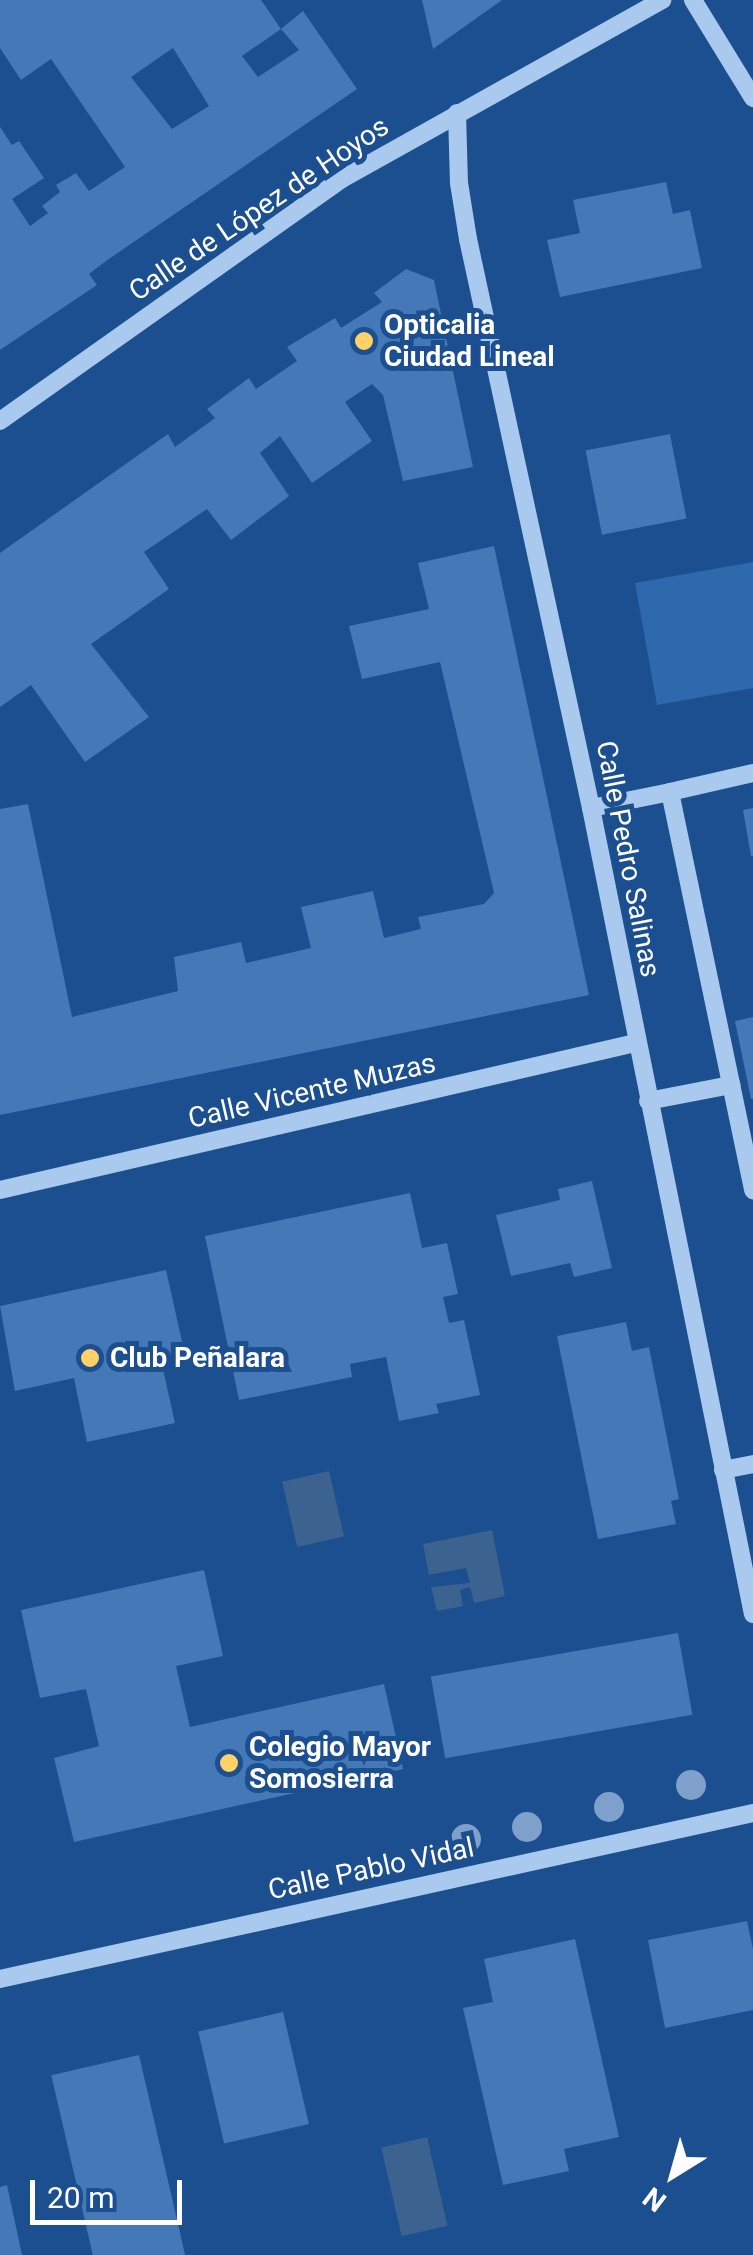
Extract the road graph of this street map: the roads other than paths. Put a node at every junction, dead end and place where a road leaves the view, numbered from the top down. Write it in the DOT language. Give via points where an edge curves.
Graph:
graph roads {
  1 [pos="662,0"];
  2 [pos="693,0"];
  3 [pos="753,98"];
  4 [pos="457,114"];
  5 [pos="0,421"];
  6 [pos="753,773"];
  7 [pos="670,792"];
  8 [pos="591,808"];
  9 [pos="636,1043"];
  10 [pos="731,1085"];
  11 [pos="648,1101"];
  12 [pos="0,1190"];
  13 [pos="753,1190"];
  14 [pos="753,1464"];
  15 [pos="723,1470"];
  16 [pos="753,1614"];
  17 [pos="753,1813"];
  18 [pos="0,1978"];
  1 -- 4 [label="street, Calle de López de Hoyos"];
  2 -- 3 [label="street"];
  4 -- 5 [label="street, Calle de López de Hoyos" via="330,188"];
  4 -- 8 [label="street, Calle Pedro Salinas" via="468,239"];
  6 -- 7 [label="street"];
  7 -- 8 [label="street"];
  7 -- 10 [label="street"];
  8 -- 9 [label="street, Calle Pedro Salinas"];
  9 -- 11 [label="street, Calle Pedro Salinas"];
  9 -- 12 [label="street, Calle Vicente Muzas"];
  10 -- 11 [label="street"];
  10 -- 13 [label="street"];
  11 -- 15 [label="street, Calle Pedro Salinas"];
  14 -- 15 [label="street"];
  15 -- 16 [label="street, Calle Pedro Salinas"];
  17 -- 18 [label="street, Calle Pablo Vidal"];
}
